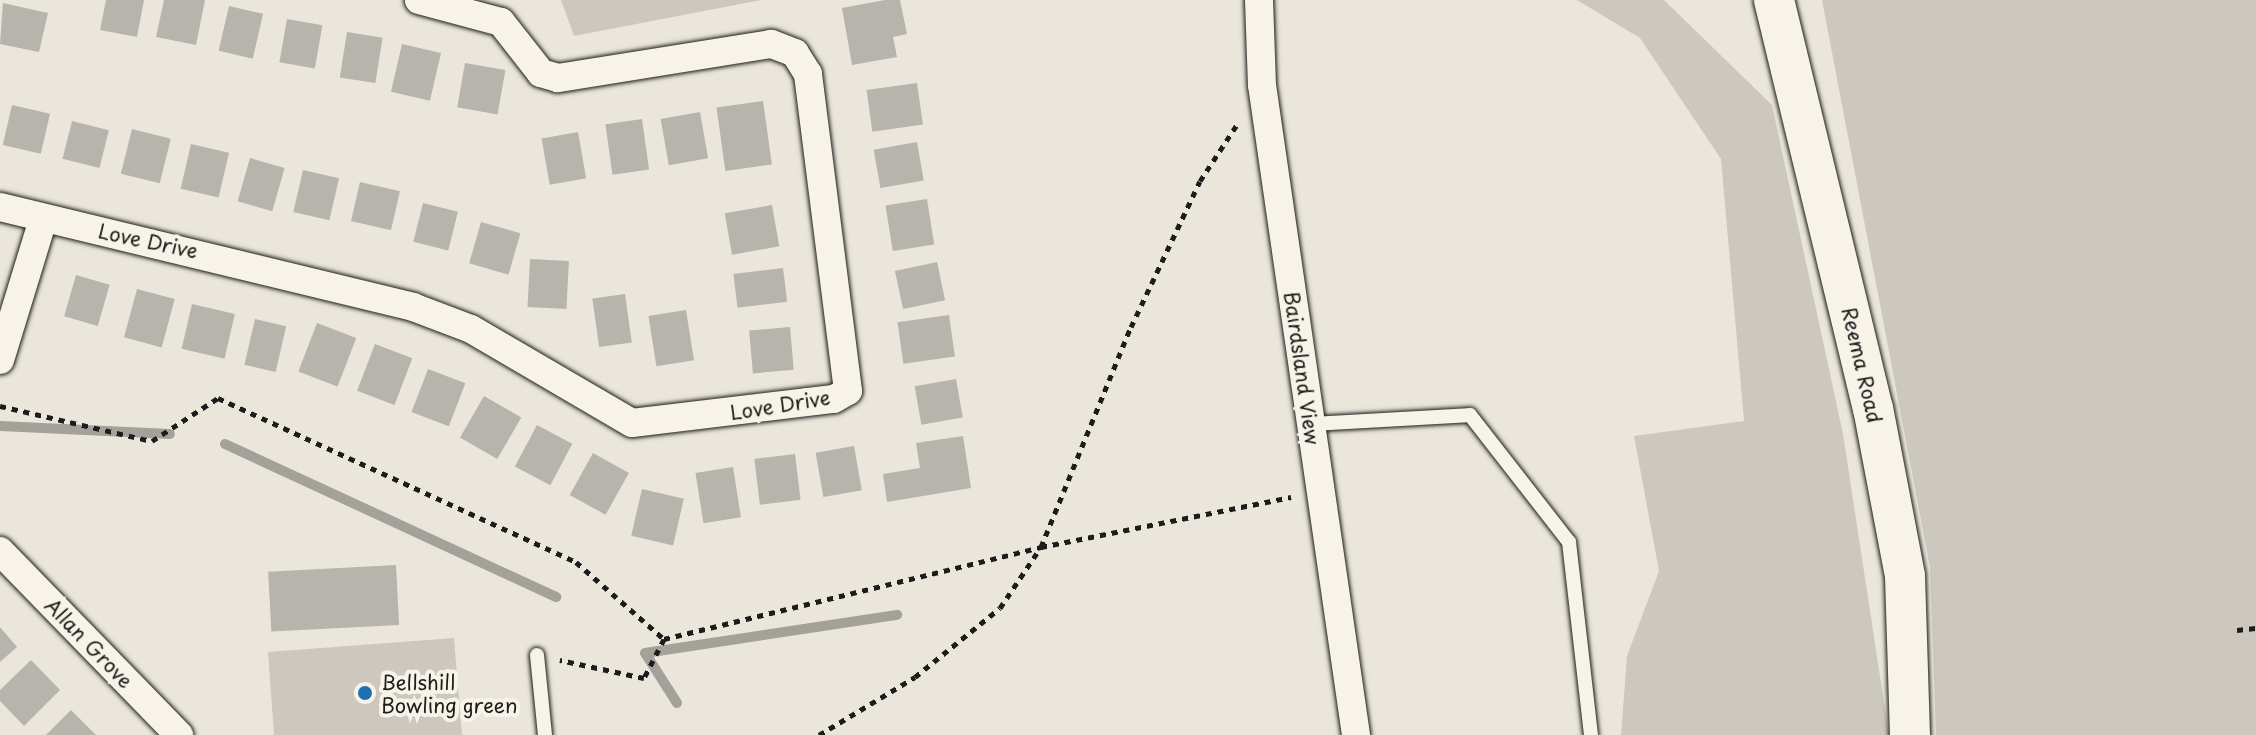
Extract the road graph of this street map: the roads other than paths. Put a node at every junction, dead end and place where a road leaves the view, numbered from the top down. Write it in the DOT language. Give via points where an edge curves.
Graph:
graph roads {
  1 [pos="419,0"];
  2 [pos="1259,0"];
  3 [pos="1774,0"];
  4 [pos="0,207"];
  5 [pos="43,219"];
  6 [pos="0,360"];
  7 [pos="1310,424"];
  8 [pos="0,551"];
  9 [pos="537,655"];
  10 [pos="179,735"];
  11 [pos="545,735"];
  12 [pos="1356,735"];
  13 [pos="1591,735"];
  14 [pos="1910,735"];
  1 -- 5 [label="street, Love Drive" via="501,22 541,73 558,78 771,44 795,53 808,74 848,391 834,399 632,423 471,329 413,307"];
  2 -- 7 [label="street, Bairdsland View" via="1262,85"];
  3 -- 14 [label="street, Reema Road" via="1873,408 1902,561"];
  4 -- 5 [label="street, Love Drive"];
  5 -- 6 [label="street"];
  7 -- 12 [label="street, Bairdsland View"];
  7 -- 13 [label="lane" via="1470,415 1569,542"];
  8 -- 10 [label="street, Allan Grove"];
  9 -- 11 [label="lane"];
}
